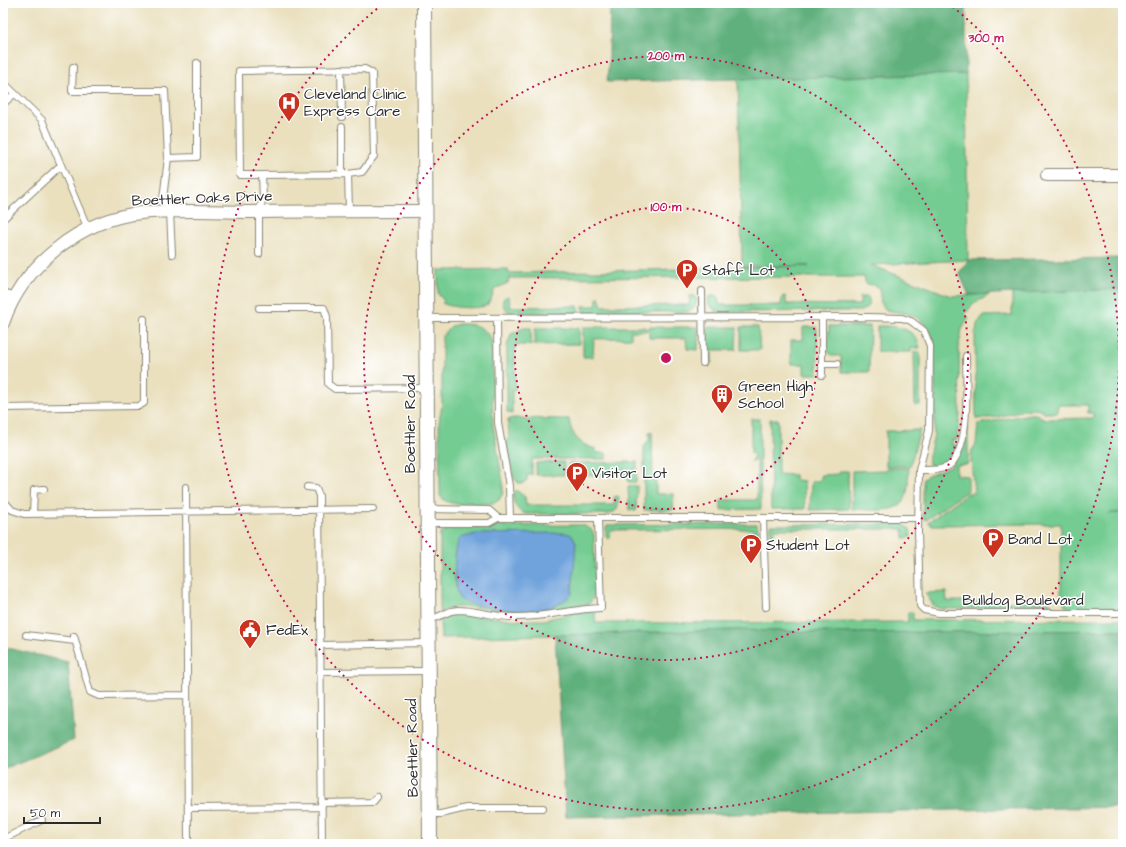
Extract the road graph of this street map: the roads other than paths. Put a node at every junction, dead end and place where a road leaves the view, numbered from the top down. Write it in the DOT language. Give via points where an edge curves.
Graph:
graph roads {
  1 [pos="424,3"];
  2 [pos="197,63"];
  3 [pos="73,67"];
  4 [pos="341,69"];
  5 [pos="3,82"];
  6 [pos="14,94"];
  7 [pos="3,104"];
  8 [pos="342,117"];
  9 [pos="342,127"];
  10 [pos="168,158"];
  11 [pos="61,165"];
  12 [pos="345,174"];
  13 [pos="262,175"];
  14 [pos="1047,175"];
  15 [pos="1123,175"];
  16 [pos="349,211"];
  17 [pos="425,211"];
  18 [pos="170,212"];
  19 [pos="259,212"];
  20 [pos="3,219"];
  21 [pos="88,229"];
  22 [pos="172,254"];
  23 [pos="259,254"];
  24 [pos="702,291"];
  25 [pos="3,293"];
  26 [pos="15,297"];
  27 [pos="259,308"];
  28 [pos="426,318"];
  29 [pos="497,318"];
  30 [pos="822,318"];
  31 [pos="144,319"];
  32 [pos="703,319"];
  33 [pos="3,323"];
  34 [pos="966,356"];
  35 [pos="703,363"];
  36 [pos="822,364"];
  37 [pos="837,364"];
  38 [pos="822,375"];
  39 [pos="426,388"];
  40 [pos="3,408"];
  41 [pos="919,470"];
  42 [pos="186,487"];
  43 [pos="307,487"];
  44 [pos="44,489"];
  45 [pos="3,500"];
  46 [pos="319,509"];
  47 [pos="372,509"];
  48 [pos="186,511"];
  49 [pos="33,514"];
  50 [pos="427,516"];
  51 [pos="498,518"];
  52 [pos="510,518"];
  53 [pos="763,518"];
  54 [pos="918,518"];
  55 [pos="598,519"];
  56 [pos="766,607"];
  57 [pos="1123,613"];
  58 [pos="428,621"];
  59 [pos="26,636"];
  60 [pos="428,643"];
  61 [pos="321,645"];
  62 [pos="428,671"];
  63 [pos="320,672"];
  64 [pos="188,695"];
  65 [pos="377,797"];
  66 [pos="321,805"];
  67 [pos="188,808"];
  68 [pos="543,808"];
  69 [pos="430,814"];
  70 [pos="42,820"];
  71 [pos="3,839"];
  72 [pos="188,844"];
  73 [pos="322,844"];
  74 [pos="430,844"];
  1 -- 17 [label="street, Boettler Road"];
  2 -- 10 [label="lane" via="197,157"];
  3 -- 10 [label="lane" via="72,91 165,91"];
  4 -- 8 [label="lane"];
  4 -- 12 [label="lane" via="365,69 372,73 374,156 362,172"];
  4 -- 13 [label="lane" via="239,71 240,175"];
  5 -- 6 [label="lane"];
  6 -- 7 [label="lane"];
  6 -- 11 [label="lane" via="42,120"];
  9 -- 12 [label="lane"];
  10 -- 18 [label="lane" via="164,199"];
  11 -- 20 [label="lane"];
  11 -- 21 [label="lane"];
  12 -- 13 [label="lane"];
  12 -- 16 [label="lane"];
  13 -- 19 [label="lane" via="263,198"];
  14 -- 15 [label="street"];
  16 -- 17 [label="street, Boettler Oaks Drive"];
  16 -- 19 [label="street, Boettler Oaks Drive"];
  17 -- 28 [label="street, Boettler Road"];
  18 -- 19 [label="street, Boettler Oaks Drive"];
  18 -- 21 [label="street, Boettler Oaks Drive" via="123,216"];
  18 -- 22 [label="lane"];
  19 -- 23 [label="lane"];
  21 -- 26 [label="street, Boettler Oaks Drive" via="50,255"];
  24 -- 32 [label="lane"];
  25 -- 26 [label="lane"];
  26 -- 33 [label="street, Boettler Oaks Drive"];
  27 -- 39 [label="lane" via="324,308 327,317 328,384 335,389"];
  28 -- 29 [label="lane"];
  28 -- 39 [label="street, Boettler Road"];
  29 -- 32 [label="lane"];
  29 -- 52 [label="lane" via="498,423 510,486"];
  30 -- 32 [label="lane"];
  30 -- 36 [label="lane"];
  30 -- 41 [label="lane" via="902,318 924,331 930,346 929,431"];
  31 -- 40 [label="lane" via="144,403 139,406"];
  32 -- 35 [label="lane"];
  34 -- 41 [label="lane" via="966,415 957,455 949,466"];
  36 -- 37 [label="lane"];
  36 -- 38 [label="lane"];
  39 -- 50 [label="street, Boettler Road"];
  41 -- 54 [label="lane"];
  42 -- 48 [label="lane"];
  43 -- 46 [label="lane" via="316,488"];
  44 -- 49 [label="lane" via="34,490"];
  45 -- 49 [label="lane" via="12,510"];
  46 -- 47 [label="lane"];
  46 -- 48 [label="lane"];
  46 -- 61 [label="lane"];
  48 -- 49 [label="lane"];
  48 -- 64 [label="lane"];
  50 -- 51 [label="lane" via="489,523"];
  50 -- 51 [label="lane" via="489,510"];
  50 -- 58 [label="street, Boettler Road"];
  51 -- 52 [label="lane"];
  52 -- 55 [label="lane"];
  53 -- 54 [label="lane"];
  53 -- 55 [label="lane"];
  53 -- 56 [label="lane"];
  54 -- 57 [label="lane, Bulldog Boulevard" via="918,596 920,606 924,610 939,613"];
  55 -- 58 [label="lane" via="601,608 578,609 540,617 511,617 458,610"];
  58 -- 60 [label="street, Boettler Road"];
  59 -- 64 [label="lane" via="75,639 90,692 99,696"];
  60 -- 61 [label="lane"];
  60 -- 62 [label="street, Boettler Road"];
  61 -- 63 [label="lane"];
  62 -- 63 [label="lane"];
  62 -- 69 [label="street, Boettler Road"];
  63 -- 66 [label="lane"];
  64 -- 67 [label="lane"];
  65 -- 66 [label="lane" via="373,802"];
  66 -- 67 [label="lane"];
  66 -- 73 [label="lane"];
  67 -- 72 [label="lane"];
  68 -- 69 [label="lane" via="466,808"];
  69 -- 74 [label="street, Boettler Road"];
  70 -- 71 [label="lane"];
}
